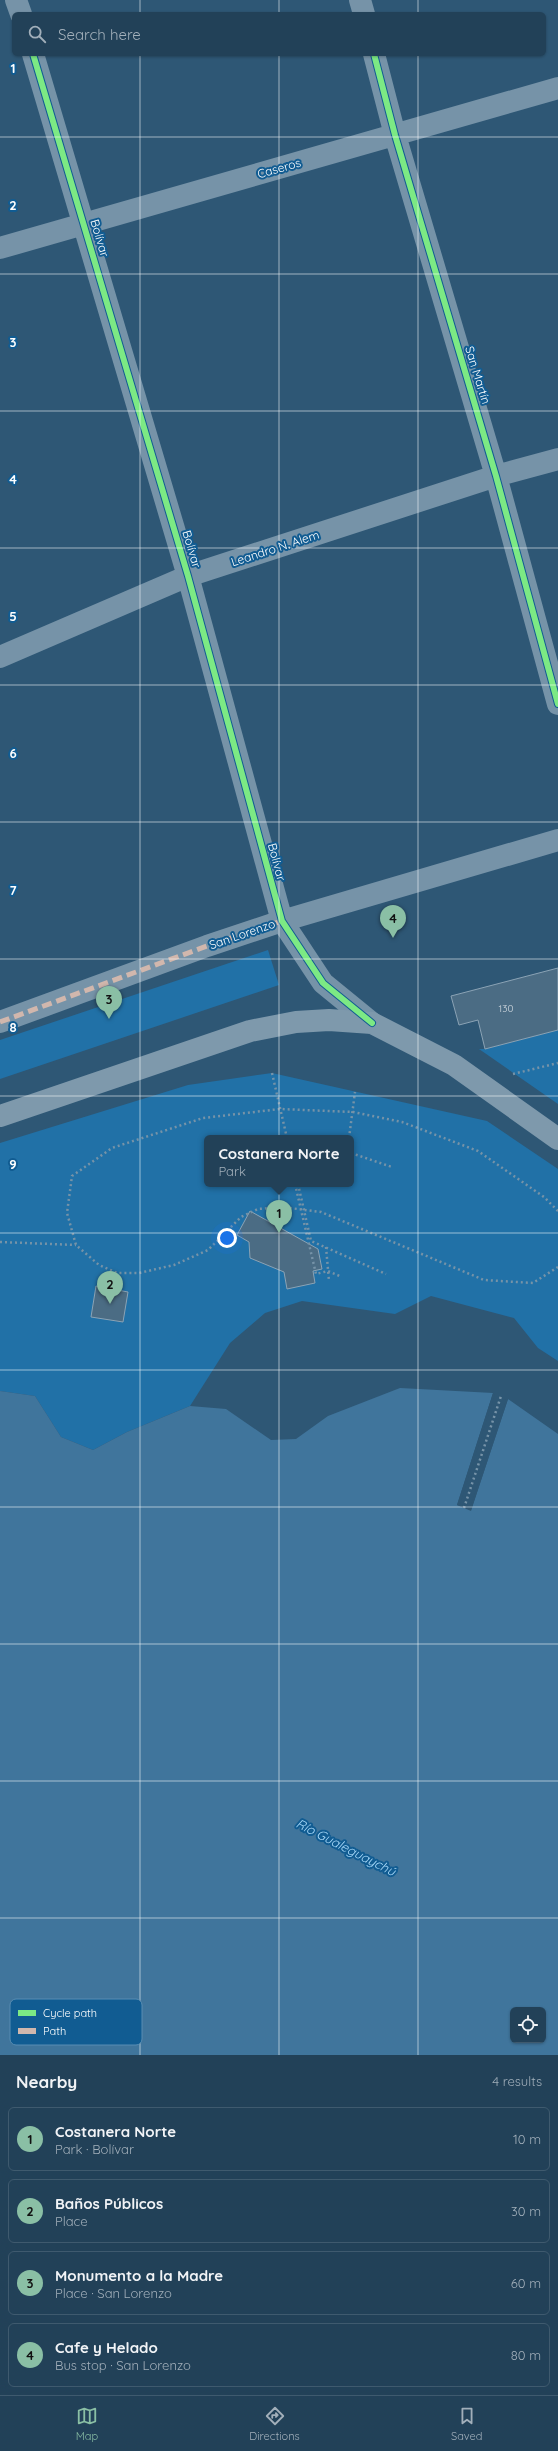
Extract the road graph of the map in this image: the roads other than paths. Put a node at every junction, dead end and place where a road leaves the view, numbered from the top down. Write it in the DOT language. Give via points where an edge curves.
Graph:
graph roads {
  1 [pos="16,0"];
  2 [pos="360,0"];
  3 [pos="20,12"];
  4 [pos="363,12"];
  5 [pos="34,56"];
  6 [pos="375,56"];
  7 [pos="558,88"];
  8 [pos="395,135"];
  9 [pos="84,224"];
  10 [pos="0,248"];
  11 [pos="558,459"];
  12 [pos="496,476"];
  13 [pos="188,576"];
  14 [pos="0,657"];
  15 [pos="558,704"];
  16 [pos="558,840"];
  17 [pos="282,921"];
  18 [pos="0,1022"];
  19 [pos="372,1023"];
  20 [pos="0,1116"];
  21 [pos="558,1138"];
  1 -- 3 [label="street"];
  2 -- 4 [label="street"];
  5 -- 9 [label="street, Bolívar"];
  6 -- 8 [label="street, San Martín"];
  7 -- 8 [label="street, Caseros"];
  8 -- 9 [label="street, Caseros"];
  8 -- 12 [label="street, San Martín"];
  9 -- 10 [label="street, Caseros"];
  9 -- 13 [label="street, Bolívar"];
  11 -- 12 [label="street, Leandro N. Alem"];
  12 -- 13 [label="street, Leandro N. Alem"];
  12 -- 15 [label="street, San Martín"];
  13 -- 14 [label="street, Leandro N. Alem"];
  13 -- 17 [label="street, Bolívar"];
  16 -- 17 [label="street, San Lorenzo"];
  17 -- 18 [label="street, San Lorenzo"];
  17 -- 19 [label="street, Bolívar" via="323,983"];
  19 -- 20 [label="main road" via="329,1020 296,1022 250,1031"];
  19 -- 21 [label="main road" via="454,1066"];
}
